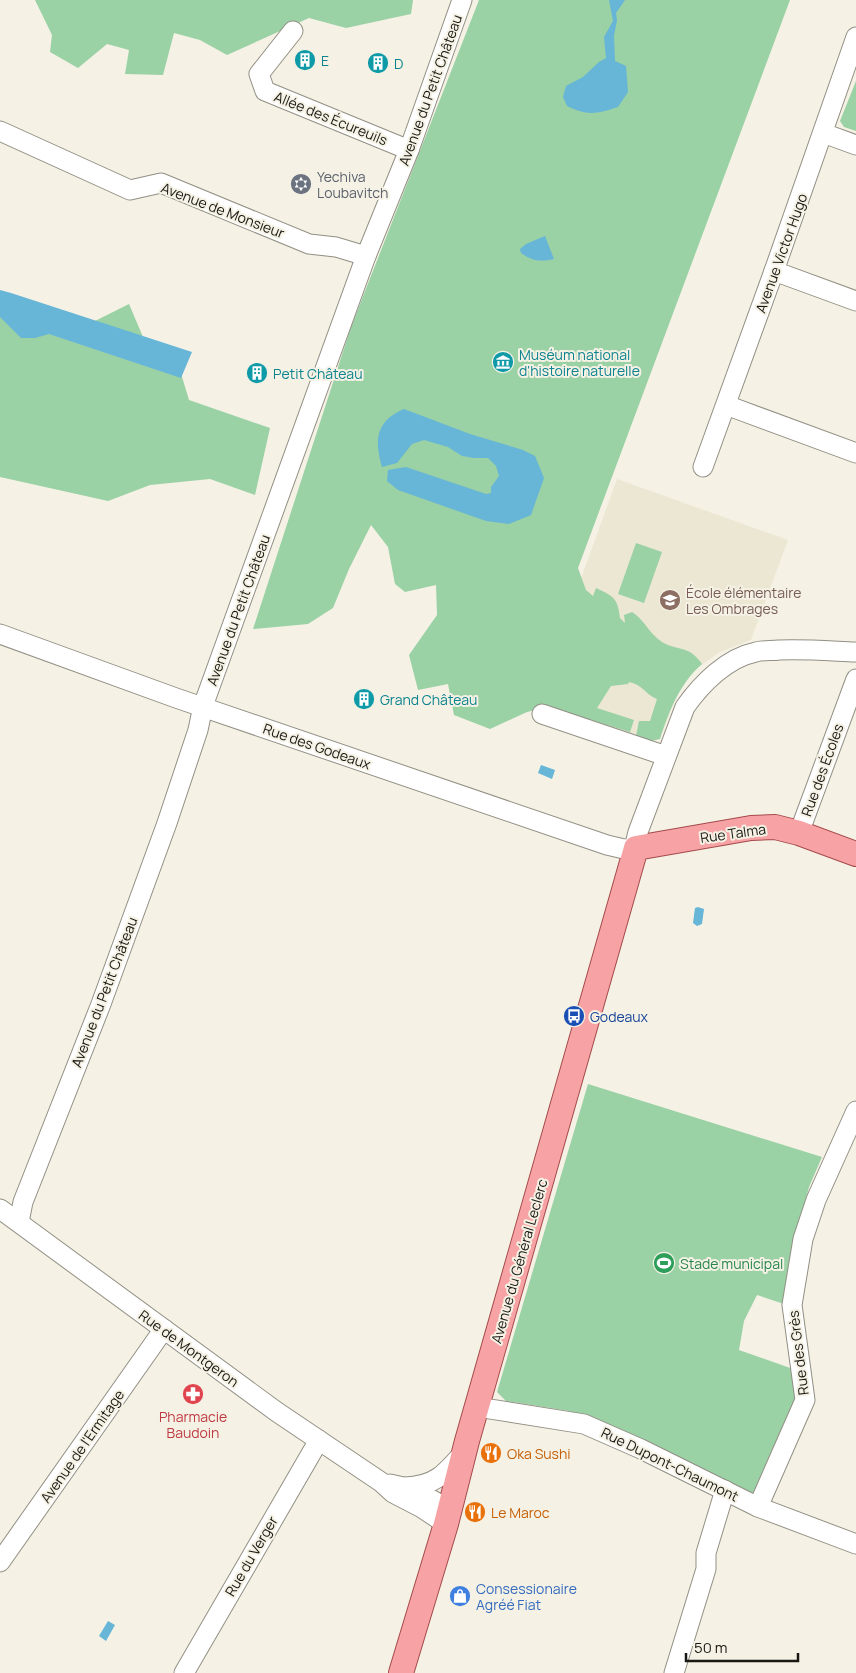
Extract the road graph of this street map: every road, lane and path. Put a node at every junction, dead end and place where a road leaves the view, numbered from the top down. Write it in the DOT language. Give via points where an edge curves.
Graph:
graph roads {
  1 [pos="462,0"];
  2 [pos="293,31"];
  3 [pos="856,37"];
  4 [pos="0,131"];
  5 [pos="823,132"];
  6 [pos="856,145"];
  7 [pos="409,150"];
  8 [pos="366,256"];
  9 [pos="774,271"];
  10 [pos="856,301"];
  11 [pos="726,405"];
  12 [pos="856,453"];
  13 [pos="703,468"];
  14 [pos="0,634"];
  15 [pos="856,652"];
  16 [pos="856,679"];
  17 [pos="203,706"];
  18 [pos="542,714"];
  19 [pos="666,756"];
  20 [pos="799,832"];
  21 [pos="636,848"];
  22 [pos="856,854"];
  23 [pos="856,1111"];
  24 [pos="0,1209"];
  25 [pos="18,1222"];
  26 [pos="164,1329"];
  27 [pos="477,1407"];
  28 [pos="319,1440"];
  29 [pos="464,1452"];
  30 [pos="381,1482"];
  31 [pos="404,1487"];
  32 [pos="726,1490"];
  33 [pos="758,1507"];
  34 [pos="448,1516"];
  35 [pos="856,1544"];
  36 [pos="0,1562"];
  37 [pos="184,1673"];
  38 [pos="401,1673"];
  39 [pos="674,1673"];
  1 -- 7 [label="street, Avenue du Petit Château"];
  2 -- 7 [label="street, Allée des Écureuils" via="260,74 264,91"];
  3 -- 5 [label="street, Avenue Victor Hugo"];
  4 -- 8 [label="street, Avenue de Monsieur" via="130,190 161,183 308,244 336,247"];
  5 -- 6 [label="street"];
  5 -- 9 [label="street, Avenue Victor Hugo"];
  7 -- 8 [label="street, Avenue du Petit Château"];
  8 -- 17 [label="street, Avenue du Petit Château"];
  9 -- 10 [label="street"];
  9 -- 11 [label="street, Avenue Victor Hugo"];
  11 -- 12 [label="street"];
  11 -- 13 [label="street, Avenue Victor Hugo"];
  14 -- 17 [label="street, Rue des Godeaux"];
  15 -- 19 [label="street" via="790,650 757,652 739,658 696,691 685,707"];
  16 -- 20 [label="street, Rue des Écoles"];
  17 -- 21 [label="street, Rue des Godeaux" via="607,845"];
  17 -- 25 [label="street, Avenue du Petit Château" via="164,831"];
  18 -- 19 [label="street"];
  19 -- 21 [label="street" via="638,832"];
  20 -- 21 [label="main road, Rue Talma" via="775,827 751,828"];
  20 -- 22 [label="main road, Rue Talma"];
  21 -- 27 [label="main road, Avenue du Général Leclerc"];
  23 -- 33 [label="street, Rue des Grès" via="816,1200 803,1239 792,1305 805,1400"];
  24 -- 25 [label="street, Rue de Montgeron"];
  25 -- 26 [label="street, Rue de Montgeron"];
  26 -- 28 [label="street, Rue de Montgeron"];
  26 -- 36 [label="street, Avenue de l'Ermitage"];
  27 -- 29 [label="main road, Avenue du Général Leclerc"];
  27 -- 32 [label="street, Rue Dupont-Chaumont" via="584,1424"];
  28 -- 30 [label="street, Rue de Montgeron"];
  28 -- 37 [label="street, Rue du Verger"];
  29 -- 31 [label="street, Rue de Montgeron" via="435,1480"];
  29 -- 34 [label="main road, Avenue du Général Leclerc"];
  30 -- 31 [label="street, Rue de Montgeron"];
  30 -- 34 [label="street, Rue de Montgeron" via="393,1493 422,1508"];
  31 -- 34 [label="street, Rue de Montgeron" via="425,1495"];
  32 -- 33 [label="street, Rue Dupont-Chaumont"];
  32 -- 39 [label="street"];
  33 -- 35 [label="street, Rue Dupont-Chaumont"];
  34 -- 38 [label="main road, Avenue du Général Leclerc"];
}
